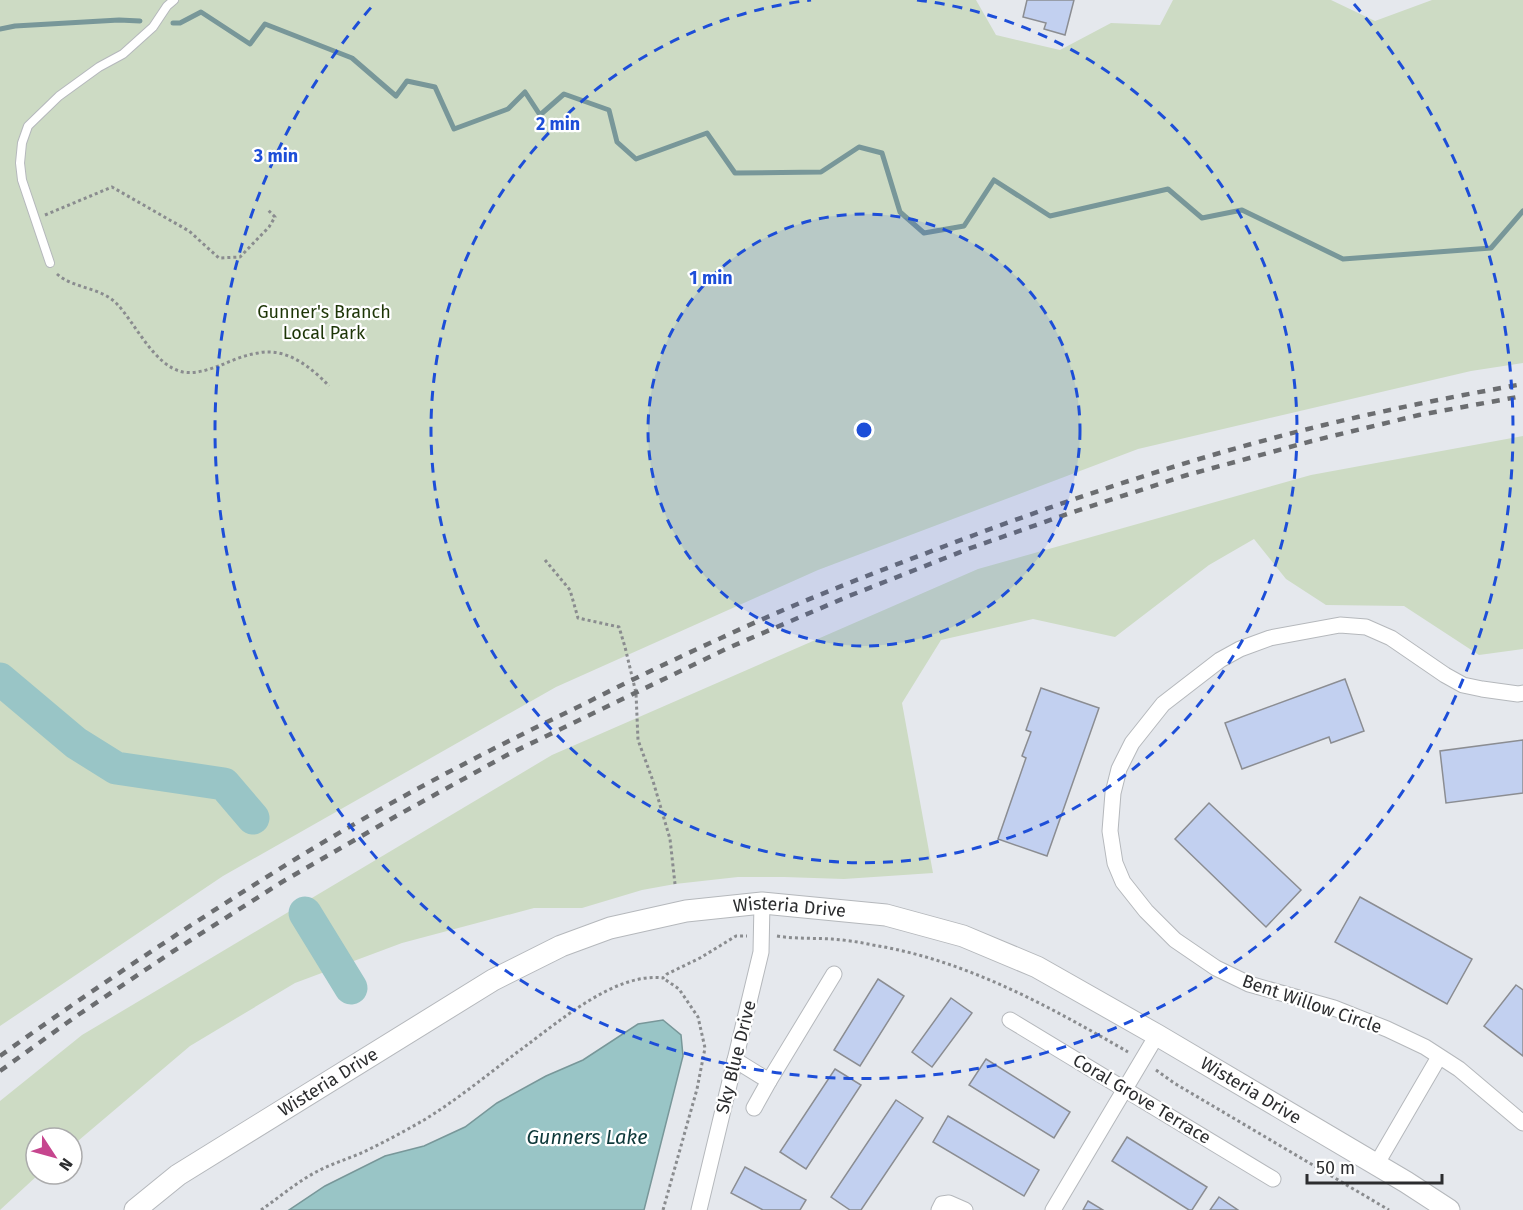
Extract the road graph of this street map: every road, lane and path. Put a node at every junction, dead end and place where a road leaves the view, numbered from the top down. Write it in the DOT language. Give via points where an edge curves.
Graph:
graph roads {
  1 [pos="174,0"];
  2 [pos="267,209"];
  3 [pos="35,219"];
  4 [pos="50,263"];
  5 [pos="329,386"];
  6 [pos="545,560"];
  7 [pos="1523,693"];
  8 [pos="675,884"];
  9 [pos="762,903"];
  10 [pos="762,935"];
  11 [pos="834,974"];
  12 [pos="663,978"];
  13 [pos="1010,1020"];
  14 [pos="1157,1035"];
  15 [pos="1440,1057"];
  16 [pos="735,1060"];
  17 [pos="1142,1060"];
  18 [pos="769,1081"];
  19 [pos="1125,1089"];
  20 [pos="754,1108"];
  21 [pos="1523,1123"];
  22 [pos="1376,1165"];
  23 [pos="1273,1179"];
  24 [pos="135,1210"];
  25 [pos="261,1210"];
  26 [pos="663,1210"];
  27 [pos="699,1210"];
  28 [pos="939,1210"];
  29 [pos="965,1210"];
  30 [pos="1053,1210"];
  31 [pos="1389,1210"];
  32 [pos="1449,1210"];
  1 -- 3 [label="lane" via="153,27 123,54 59,96 28,126 20,163"];
  2 -- 3 [label="path" via="275,217 240,257 219,258 189,231 112,187"];
  3 -- 4 [label="lane"];
  4 -- 5 [label="path" via="65,281 106,295 116,303 167,366 196,373 259,352 277,352 314,370"];
  6 -- 8 [label="path" via="570,590 578,618 619,627 636,693 638,740 670,839"];
  7 -- 15 [label="street, Bent Willow Circle" via="1463,685 1391,638 1366,627 1341,625 1270,638 1220,660 1163,704 1132,743 1113,793 1111,838 1123,882 1175,940 1216,968 1249,984 1334,1008"];
  9 -- 10 [label="street, Sky Blue Drive"];
  9 -- 14 [label="street, Wisteria Drive" via="886,915 963,936 1037,967"];
  9 -- 24 [label="street, Wisteria Drive" via="686,911 610,928 561,946 493,980 189,1168"];
  10 -- 12 [label="path" via="736,936"];
  10 -- 16 [label="street, Sky Blue Drive"];
  10 -- 17 [label="path" via="874,945 962,968 1006,986"];
  11 -- 18 [label="street"];
  12 -- 25 [label="path" via="640,979 595,997 439,1110 309,1176"];
  12 -- 26 [label="path" via="679,989 698,1017 705,1048"];
  13 -- 19 [label="street, Coral Grove Terrace"];
  14 -- 17 [label="street"];
  14 -- 22 [label="street, Wisteria Drive"];
  15 -- 21 [label="street, Bent Willow Circle"];
  15 -- 22 [label="street"];
  16 -- 18 [label="street"];
  16 -- 27 [label="street, Sky Blue Drive"];
  17 -- 19 [label="street"];
  17 -- 31 [label="path"];
  18 -- 20 [label="street"];
  19 -- 23 [label="street, Coral Grove Terrace"];
  19 -- 30 [label="street"];
  22 -- 32 [label="street, Wisteria Drive"];
  28 -- 29 [label="street" via="942,1204 949,1203"];
}
